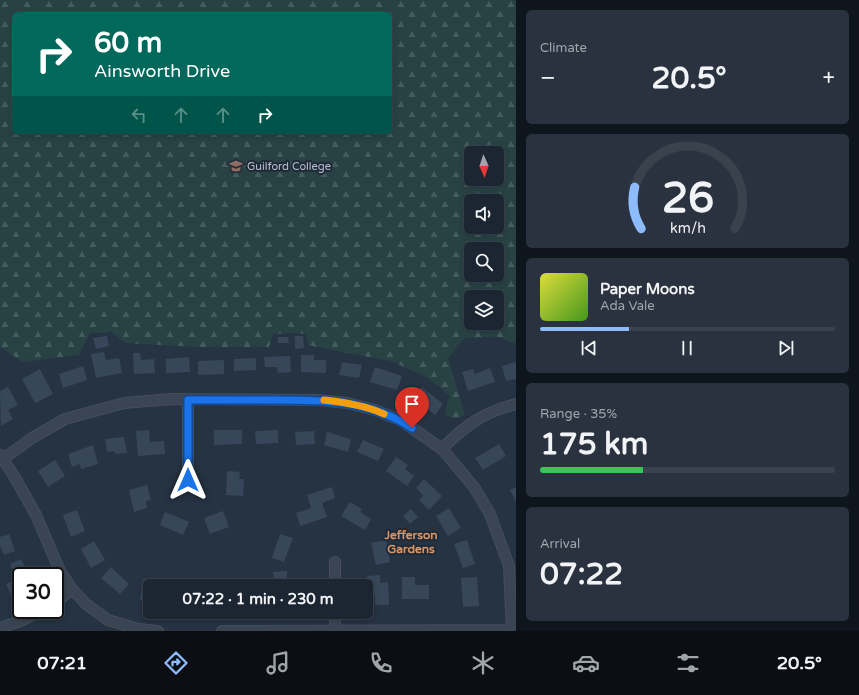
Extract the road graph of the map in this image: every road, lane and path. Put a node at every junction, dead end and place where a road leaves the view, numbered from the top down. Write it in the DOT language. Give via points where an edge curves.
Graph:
graph roads {
  1 [pos="188,400"];
  2 [pos="516,404"];
  3 [pos="442,449"];
  4 [pos="1,457"];
  5 [pos="188,480"];
  6 [pos="335,562"];
  7 [pos="513,566"];
  8 [pos="335,579"];
  9 [pos="72,589"];
  10 [pos="64,596"];
  11 [pos="25,619"];
  12 [pos="335,619"];
  13 [pos="0,628"];
  14 [pos="335,630"];
  15 [pos="512,630"];
  16 [pos="158,631"];
  17 [pos="222,631"];
  1 -- 3 [label="street" via="318,400 347,403 375,410 402,421"];
  1 -- 4 [label="street" via="124,403 65,420"];
  1 -- 5 [label="street"];
  2 -- 3 [label="street" via="483,415"];
  3 -- 7 [label="street" via="474,487 490,514"];
  4 -- 9 [label="street" via="36,515 60,571"];
  6 -- 8 [label="street"];
  7 -- 15 [label="street"];
  9 -- 10 [label="street"];
  9 -- 16 [label="street" via="86,604 108,620 138,629"];
  11 -- 13 [label="street"];
  12 -- 14 [label="street"];
  14 -- 15 [label="street"];
  14 -- 17 [label="street"];
}
